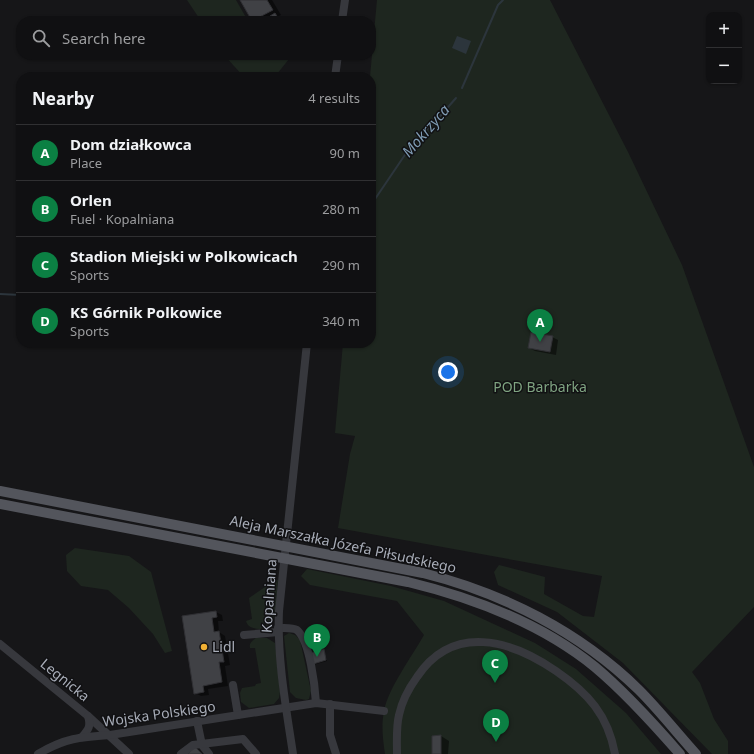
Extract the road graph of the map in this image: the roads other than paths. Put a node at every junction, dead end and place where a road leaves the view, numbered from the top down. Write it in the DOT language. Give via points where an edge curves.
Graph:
graph roads {
  1 [pos="345,0"];
  2 [pos="343,16"];
  3 [pos="338,60"];
  4 [pos="336,72"];
  5 [pos="306,348"];
  6 [pos="0,491"];
  7 [pos="0,504"];
  8 [pos="286,546"];
  9 [pos="284,558"];
  10 [pos="278,630"];
  11 [pos="244,635"];
  12 [pos="0,644"];
  13 [pos="233,685"];
  14 [pos="316,703"];
  15 [pos="330,704"];
  16 [pos="286,708"];
  17 [pos="384,711"];
  18 [pos="238,715"];
  19 [pos="88,716"];
  20 [pos="197,722"];
  21 [pos="110,735"];
  22 [pos="82,737"];
  23 [pos="202,745"];
  24 [pos="49,751"];
  25 [pos="38,754"];
  26 [pos="128,754"];
  27 [pos="181,754"];
  28 [pos="209,754"];
  29 [pos="256,754"];
  30 [pos="293,754"];
  31 [pos="336,754"];
  32 [pos="397,754"];
  33 [pos="615,754"];
  34 [pos="680,754"];
  35 [pos="696,754"];
  1 -- 2 [label="street"];
  3 -- 4 [label="street"];
  5 -- 8 [label="street, Kopalniana"];
  6 -- 8 [label="main road, Aleja Marszałka Józefa Piłsudskiego"];
  7 -- 9 [label="main road, Aleja Marszałka Józefa Piłsudskiego"];
  8 -- 9 [label="street, Kopalniana"];
  8 -- 35 [label="main road, Aleja Marszałka Józefa Piłsudskiego" via="449,579 493,594 527,610 599,655 639,690"];
  9 -- 10 [label="street, Kopalniana"];
  9 -- 34 [label="main road, Aleja Marszałka Józefa Piłsudskiego" via="448,592 516,619 562,644 594,666 629,698"];
  10 -- 11 [label="street"];
  10 -- 14 [label="street" via="291,628 300,634 315,680"];
  10 -- 16 [label="street, Kopalniana"];
  12 -- 19 [label="street, Legnicka"];
  13 -- 18 [label="street"];
  14 -- 15 [label="street, Wojska Polskiego"];
  14 -- 16 [label="street, Wojska Polskiego"];
  15 -- 17 [label="street, Wojska Polskiego"];
  15 -- 31 [label="street" via="330,735"];
  16 -- 18 [label="street, Wojska Polskiego"];
  16 -- 30 [label="street, Kopalniana"];
  18 -- 20 [label="street, Wojska Polskiego"];
  19 -- 21 [label="street, Legnicka"];
  19 -- 22 [label="street" via="89,730"];
  20 -- 21 [label="street, Wojska Polskiego"];
  20 -- 23 [label="street"];
  21 -- 22 [label="street, Wojska Polskiego"];
  21 -- 26 [label="street, Legnicka"];
  22 -- 24 [label="street, Wojska Polskiego" via="67,740"];
  23 -- 27 [label="street" via="192,745"];
  23 -- 28 [label="street"];
  23 -- 29 [label="street" via="243,739"];
  24 -- 25 [label="street, Wojska Polskiego"];
  32 -- 33 [label="street" via="399,715 408,692 421,670 448,648 476,642 504,644 517,649 545,663 568,679 598,708 613,741"];
}
